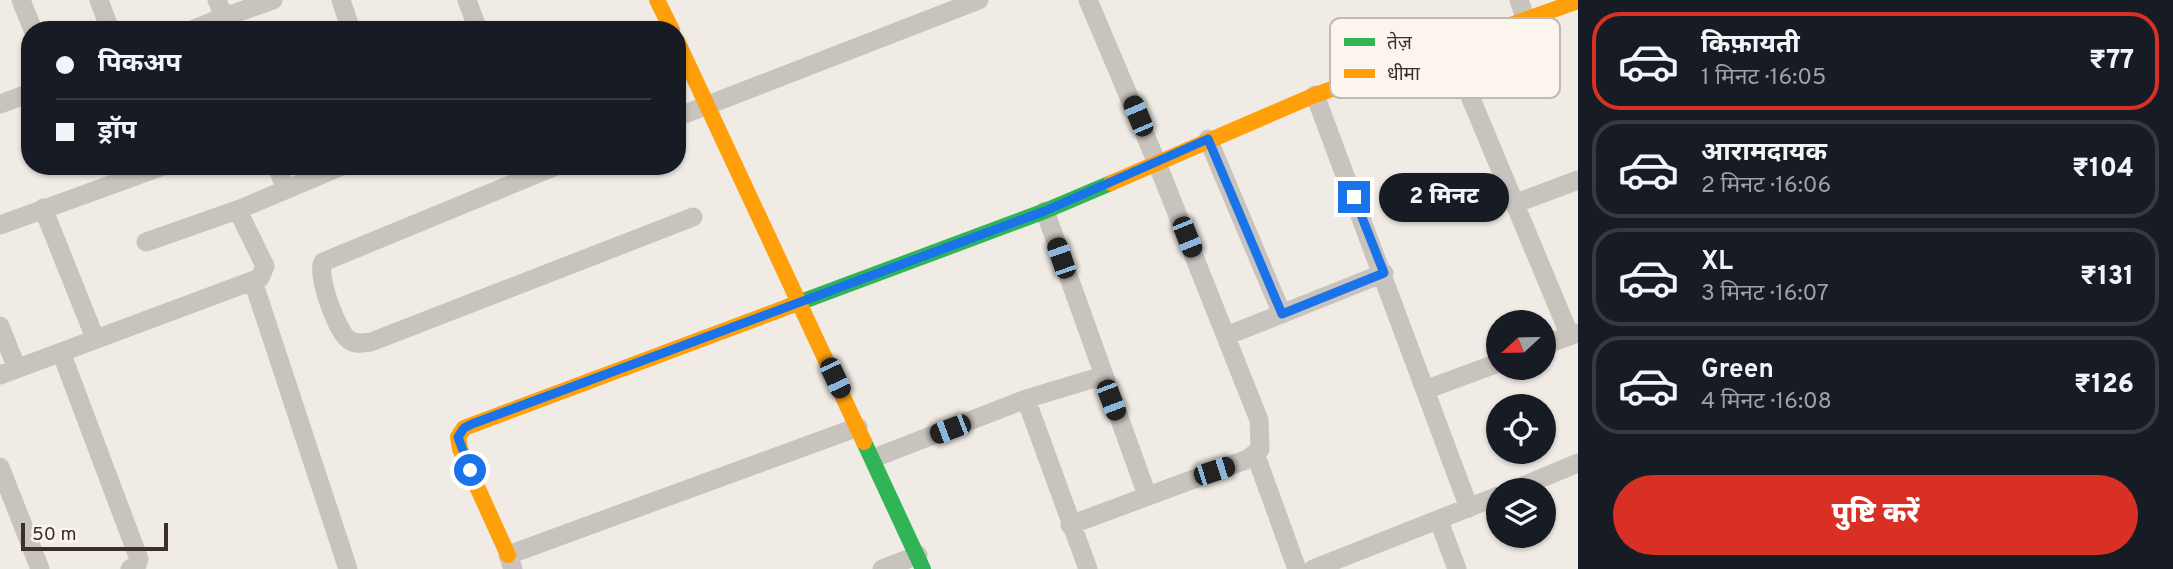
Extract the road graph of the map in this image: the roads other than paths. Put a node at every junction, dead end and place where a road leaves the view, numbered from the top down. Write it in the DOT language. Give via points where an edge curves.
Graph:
graph roads {
  1 [pos="21,0"];
  2 [pos="99,0"];
  3 [pos="273,0"];
  4 [pos="341,0"];
  5 [pos="467,0"];
  6 [pos="657,0"];
  7 [pos="979,0"];
  8 [pos="1088,0"];
  9 [pos="1519,0"];
  10 [pos="1578,1"];
  11 [pos="223,16"];
  12 [pos="1526,18"];
  13 [pos="1532,18"];
  14 [pos="29,21"];
  15 [pos="107,21"];
  16 [pos="348,21"];
  17 [pos="475,21"];
  18 [pos="667,21"];
  19 [pos="686,60"];
  20 [pos="1330,90"];
  21 [pos="1315,95"];
  22 [pos="21,96"];
  23 [pos="1470,98"];
  24 [pos="0,104"];
  25 [pos="707,105"];
  26 [pos="686,113"];
  27 [pos="1208,139"];
  28 [pos="1157,163"];
  29 [pos="137,175"];
  30 [pos="280,175"];
  31 [pos="319,175"];
  32 [pos="523,175"];
  33 [pos="1578,180"];
  34 [pos="285,188"];
  35 [pos="1514,204"];
  36 [pos="43,208"];
  37 [pos="240,209"];
  38 [pos="1045,211"];
  39 [pos="693,217"];
  40 [pos="0,225"];
  41 [pos="146,242"];
  42 [pos="1384,273"];
  43 [pos="253,281"];
  44 [pos="799,303"];
  45 [pos="1282,314"];
  46 [pos="0,326"];
  47 [pos="1574,334"];
  48 [pos="1226,336"];
  49 [pos="95,338"];
  50 [pos="1556,341"];
  51 [pos="61,352"];
  52 [pos="1486,367"];
  53 [pos="8,372"];
  54 [pos="1102,376"];
  55 [pos="1425,390"];
  56 [pos="1026,399"];
  57 [pos="858,427"];
  58 [pos="1256,456"];
  59 [pos="874,458"];
  60 [pos="1578,463"];
  61 [pos="0,467"];
  62 [pos="1542,478"];
  63 [pos="1147,495"];
  64 [pos="1486,501"];
  65 [pos="1469,508"];
  66 [pos="1439,521"];
  67 [pos="1070,525"];
  68 [pos="510,562"];
  69 [pos="920,562"];
  70 [pos="40,569"];
  71 [pos="130,569"];
  72 [pos="348,569"];
  73 [pos="882,569"];
  74 [pos="1088,569"];
  75 [pos="1297,569"];
  76 [pos="1314,569"];
  77 [pos="1457,569"];
  1 -- 14 [label="street"];
  2 -- 15 [label="street"];
  3 -- 11 [label="street"];
  4 -- 16 [label="street"];
  5 -- 17 [label="street"];
  6 -- 18 [label="street"];
  7 -- 25 [label="street"];
  8 -- 28 [label="street"];
  9 -- 12 [label="street"];
  10 -- 13 [label="street"];
  19 -- 25 [label="street"];
  20 -- 21 [label="street"];
  21 -- 27 [label="street"];
  21 -- 42 [label="street"];
  22 -- 24 [label="street"];
  23 -- 35 [label="street"];
  25 -- 26 [label="street"];
  25 -- 44 [label="street"];
  27 -- 28 [label="street"];
  27 -- 45 [label="street"];
  28 -- 38 [label="street"];
  28 -- 48 [label="street"];
  29 -- 36 [label="street"];
  30 -- 34 [label="street"];
  31 -- 34 [label="street"];
  32 -- 39 [label="street" via="323,262 319,275 350,341 371,342"];
  33 -- 35 [label="street"];
  34 -- 37 [label="street"];
  35 -- 47 [label="street"];
  36 -- 40 [label="street"];
  36 -- 49 [label="street"];
  37 -- 41 [label="street"];
  37 -- 43 [label="street" via="265,266 260,278"];
  38 -- 44 [label="street"];
  38 -- 54 [label="street"];
  42 -- 45 [label="street"];
  42 -- 55 [label="street"];
  43 -- 49 [label="street"];
  43 -- 72 [label="street"];
  44 -- 57 [label="street"];
  44 -- 68 [label="street" via="464,428 458,437 460,449"];
  45 -- 48 [label="street"];
  46 -- 53 [label="street"];
  47 -- 50 [label="street"];
  48 -- 58 [label="street" via="1259,420 1262,438"];
  49 -- 51 [label="street"];
  51 -- 53 [label="street"];
  51 -- 71 [label="street" via="139,559"];
  52 -- 55 [label="street"];
  54 -- 56 [label="street"];
  54 -- 63 [label="street"];
  55 -- 65 [label="street"];
  56 -- 59 [label="street"];
  56 -- 67 [label="street"];
  57 -- 59 [label="street"];
  57 -- 68 [label="street"];
  58 -- 63 [label="street"];
  58 -- 75 [label="street"];
  59 -- 69 [label="street"];
  60 -- 62 [label="street"];
  61 -- 70 [label="street"];
  63 -- 67 [label="street"];
  64 -- 65 [label="street"];
  65 -- 66 [label="street"];
  66 -- 76 [label="street"];
  66 -- 77 [label="street"];
  67 -- 74 [label="street"];
  69 -- 73 [label="street"];
}
